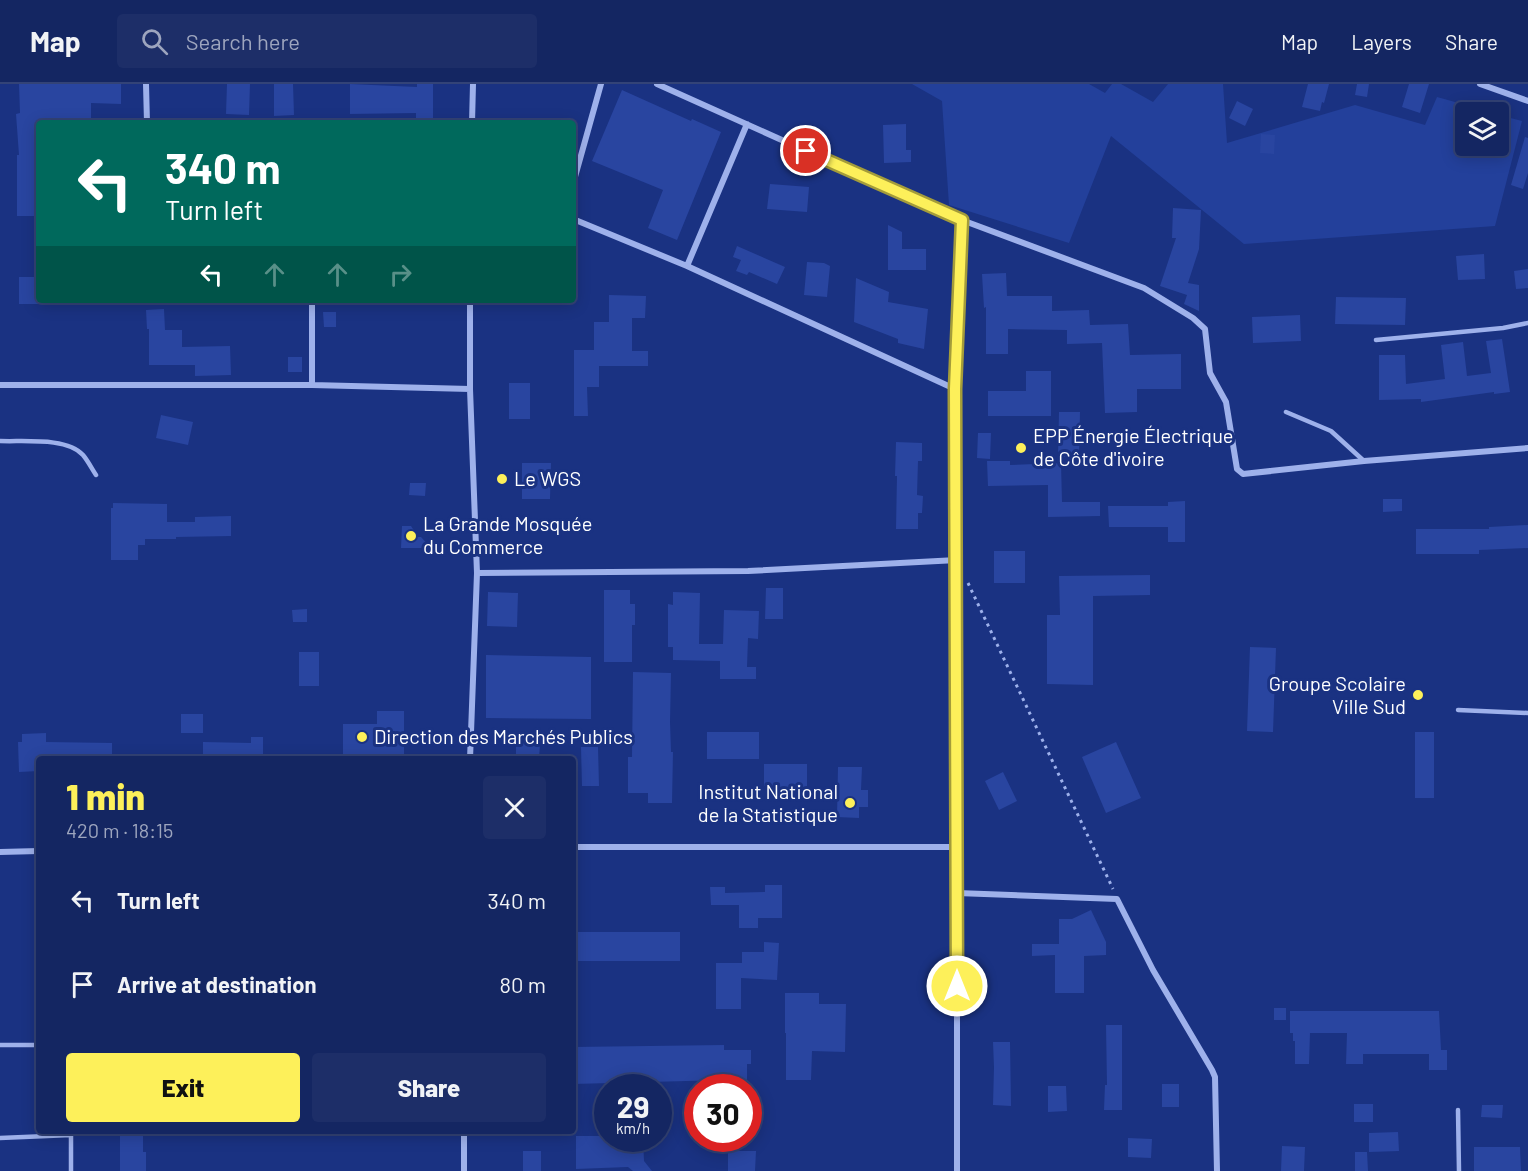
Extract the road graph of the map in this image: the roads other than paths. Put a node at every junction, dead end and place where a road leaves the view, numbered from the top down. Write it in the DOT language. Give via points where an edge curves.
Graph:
graph roads {
  1 [pos="146,84"];
  2 [pos="473,84"];
  3 [pos="601,84"];
  4 [pos="657,84"];
  5 [pos="1480,84"];
  6 [pos="1528,101"];
  7 [pos="147,120"];
  8 [pos="472,120"];
  9 [pos="747,124"];
  10 [pos="576,173"];
  11 [pos="576,220"];
  12 [pos="962,220"];
  13 [pos="687,266"];
  14 [pos="312,303"];
  15 [pos="470,303"];
  16 [pos="1528,323"];
  17 [pos="1376,340"];
  18 [pos="0,385"];
  19 [pos="312,385"];
  20 [pos="470,389"];
  21 [pos="955,389"];
  22 [pos="1286,412"];
  23 [pos="0,441"];
  24 [pos="1528,448"];
  25 [pos="1364,461"];
  26 [pos="96,476"];
  27 [pos="957,560"];
  28 [pos="477,573"];
  29 [pos="1458,710"];
  30 [pos="1528,713"];
  31 [pos="470,756"];
  32 [pos="576,847"];
  33 [pos="957,847"];
  34 [pos="36,851"];
  35 [pos="0,852"];
  36 [pos="957,893"];
  37 [pos="0,1045"];
  38 [pos="36,1045"];
  39 [pos="1458,1110"];
  40 [pos="464,1134"];
  41 [pos="0,1138"];
  42 [pos="71,1171"];
  43 [pos="464,1171"];
  44 [pos="957,1171"];
  45 [pos="1217,1171"];
  46 [pos="1459,1171"];
  1 -- 7 [label="street"];
  2 -- 8 [label="street"];
  3 -- 10 [label="street"];
  4 -- 9 [label="street"];
  5 -- 6 [label="street"];
  9 -- 12 [label="street"];
  9 -- 13 [label="street"];
  11 -- 13 [label="street"];
  12 -- 21 [label="street"];
  12 -- 25 [label="street" via="1144,288 1201,324 1205,329 1210,373 1226,402 1237,469 1243,474"];
  13 -- 21 [label="street"];
  14 -- 19 [label="street"];
  15 -- 20 [label="street"];
  16 -- 17 [label="lane"];
  18 -- 19 [label="street"];
  19 -- 20 [label="street"];
  20 -- 28 [label="street"];
  21 -- 27 [label="street"];
  22 -- 25 [label="lane" via="1331,431"];
  23 -- 26 [label="lane" via="73,447"];
  24 -- 25 [label="street"];
  27 -- 28 [label="street" via="748,571"];
  27 -- 33 [label="street"];
  28 -- 31 [label="street"];
  29 -- 30 [label="lane"];
  32 -- 33 [label="street"];
  33 -- 36 [label="street"];
  34 -- 35 [label="street"];
  36 -- 44 [label="street"];
  36 -- 45 [label="street" via="1117,899 1215,1077"];
  37 -- 38 [label="lane"];
  39 -- 46 [label="lane"];
  40 -- 43 [label="street"];
  41 -- 42 [label="lane" via="71,1135"];
}
